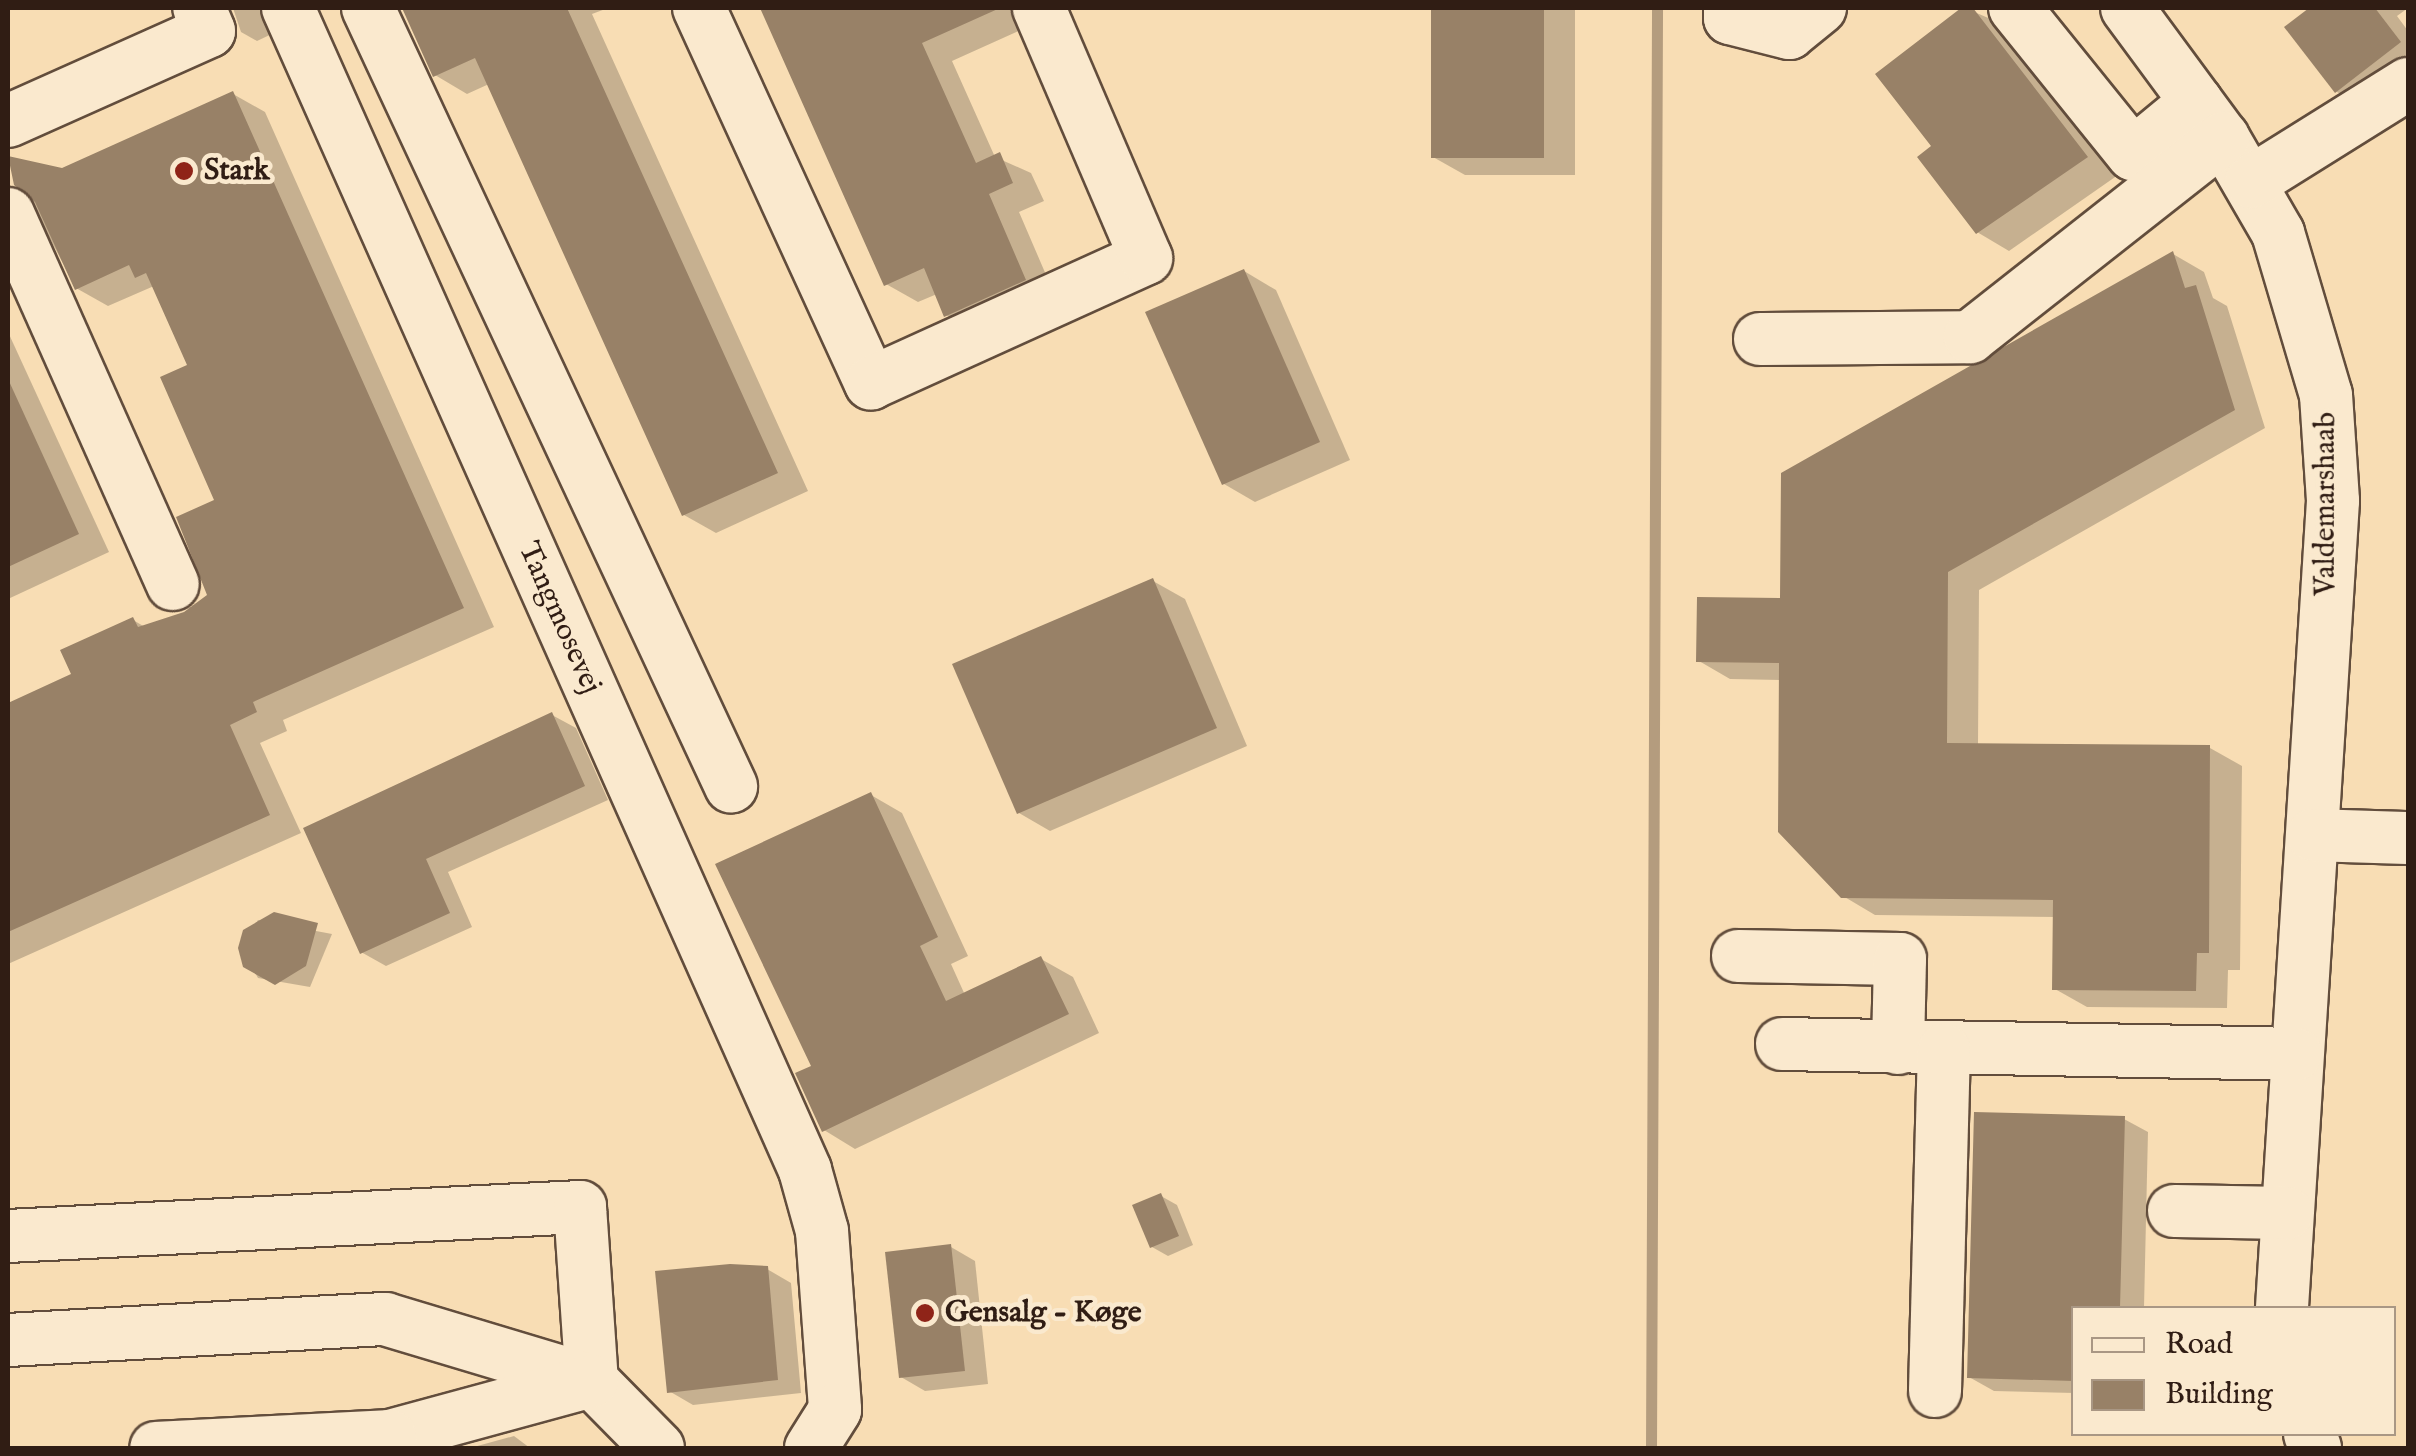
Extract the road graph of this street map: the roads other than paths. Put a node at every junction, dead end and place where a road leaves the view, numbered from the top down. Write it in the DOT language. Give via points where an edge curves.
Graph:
graph roads {
  1 [pos="199,8"];
  2 [pos="288,8"];
  3 [pos="368,8"];
  4 [pos="698,8"];
  5 [pos="1039,8"];
  6 [pos="1730,8"];
  7 [pos="1820,8"];
  8 [pos="2015,8"];
  9 [pos="2126,8"];
  10 [pos="2408,84"];
  11 [pos="8,121"];
  12 [pos="2223,141"];
  13 [pos="8,214"];
  14 [pos="1760,340"];
  15 [pos="172,584"];
  16 [pos="731,786"];
  17 [pos="2314,835"];
  18 [pos="2408,838"];
  19 [pos="1738,956"];
  20 [pos="1782,1044"];
  21 [pos="1921,1049"];
  22 [pos="2296,1054"];
  23 [pos="2174,1211"];
  24 [pos="2286,1213"];
  25 [pos="8,1236"];
  26 [pos="2282,1306"];
  27 [pos="8,1340"];
  28 [pos="592,1381"];
  29 [pos="1935,1391"];
  30 [pos="156,1448"];
  31 [pos="658,1448"];
  32 [pos="811,1448"];
  1 -- 11 [label="street" via="209,31"];
  2 -- 32 [label="street, Tangmosevej" via="804,1170 822,1231 835,1410"];
  3 -- 16 [label="street"];
  4 -- 5 [label="street" via="871,383 1146,258"];
  6 -- 7 [label="street" via="1730,18 1789,33"];
  8 -- 12 [label="street" via="2133,154"];
  9 -- 12 [label="street, Valdemarshaab"];
  10 -- 12 [label="street"];
  12 -- 14 [label="street" via="1970,337"];
  12 -- 17 [label="street, Valdemarshaab" via="2305,312 2332,447"];
  13 -- 15 [label="street"];
  17 -- 18 [label="street"];
  17 -- 22 [label="street, Valdemarshaab"];
  19 -- 21 [label="street" via="1900,959"];
  20 -- 21 [label="street"];
  21 -- 22 [label="street"];
  21 -- 29 [label="street"];
  22 -- 24 [label="street, Valdemarshaab"];
  23 -- 24 [label="street"];
  24 -- 26 [label="street, Valdemarshaab"];
  25 -- 28 [label="street" via="580,1207"];
  27 -- 28 [label="street" via="386,1320"];
  28 -- 30 [label="street" via="390,1436"];
  28 -- 31 [label="street"];
}
